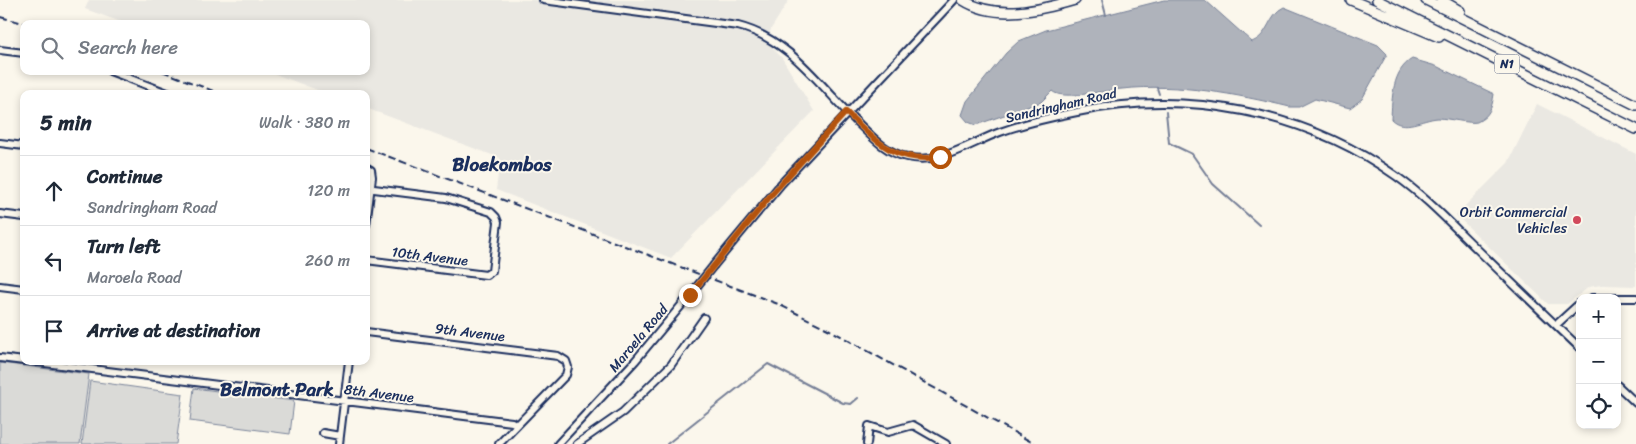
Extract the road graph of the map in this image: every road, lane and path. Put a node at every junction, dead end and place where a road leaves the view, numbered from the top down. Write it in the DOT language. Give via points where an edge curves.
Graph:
graph roads {
  1 [pos="543,0"];
  2 [pos="954,0"];
  3 [pos="963,0"];
  4 [pos="1075,0"];
  5 [pos="1351,0"];
  6 [pos="1377,0"];
  7 [pos="1426,0"];
  8 [pos="1441,0"];
  9 [pos="0,50"];
  10 [pos="20,52"];
  11 [pos="1568,71"];
  12 [pos="120,75"];
  13 [pos="1547,84"];
  14 [pos="160,90"];
  15 [pos="1636,105"];
  16 [pos="846,112"];
  17 [pos="1636,129"];
  18 [pos="0,143"];
  19 [pos="20,146"];
  20 [pos="370,188"];
  21 [pos="0,214"];
  22 [pos="20,216"];
  23 [pos="370,260"];
  24 [pos="0,286"];
  25 [pos="20,288"];
  26 [pos="1621,298"];
  27 [pos="1636,298"];
  28 [pos="1576,307"];
  29 [pos="704,318"];
  30 [pos="1556,325"];
  31 [pos="370,332"];
  32 [pos="1576,344"];
  33 [pos="0,358"];
  34 [pos="20,360"];
  35 [pos="60,365"];
  36 [pos="348,365"];
  37 [pos="1621,389"];
  38 [pos="344,401"];
  39 [pos="1636,403"];
  40 [pos="517,425"];
  41 [pos="323,434"];
  42 [pos="340,436"];
  43 [pos="339,444"];
  44 [pos="499,444"];
  45 [pos="558,444"];
  46 [pos="578,444"];
  47 [pos="867,444"];
  48 [pos="946,444"];
  1 -- 16 [label="street, Sandringham Road" via="752,30 790,53"];
  2 -- 16 [label="street, Maroela Road"];
  3 -- 4 [label="highway" via="974,6 1010,12 1030,11"];
  5 -- 13 [label="highway"];
  6 -- 13 [label="highway, N1"];
  7 -- 11 [label="highway, N1"];
  8 -- 11 [label="highway"];
  9 -- 10 [label="street"];
  11 -- 15 [label="highway, N1"];
  12 -- 14 [label="street"];
  13 -- 17 [label="highway, N1"];
  16 -- 30 [label="street, Sandringham Road" via="884,147 909,158 926,159 955,152 1002,131 1036,121 1118,104 1213,106 1278,119 1340,142 1397,177 1435,208"];
  16 -- 45 [label="street, Maroela Road, bridge" via="771,195 620,379"];
  18 -- 19 [label="street"];
  20 -- 23 [label="street, 10th Avenue" via="446,198 491,212 498,222 490,273 486,275"];
  21 -- 22 [label="street"];
  24 -- 25 [label="street"];
  26 -- 27 [label="street"];
  28 -- 30 [label="street"];
  29 -- 46 [label="street" via="672,365 623,412"];
  30 -- 32 [label="street, Sandringham Road"];
  31 -- 40 [label="street, 9th Avenue" via="558,356 567,364 566,375"];
  33 -- 34 [label="street"];
  35 -- 38 [label="street, 8th Avenue"];
  36 -- 38 [label="street"];
  37 -- 39 [label="street"];
  38 -- 40 [label="street, 8th Avenue"];
  38 -- 42 [label="street"];
  40 -- 44 [label="street"];
  41 -- 42 [label="street"];
  42 -- 43 [label="street"];
  47 -- 48 [label="street" via="869,426 888,432 913,425"];
}
